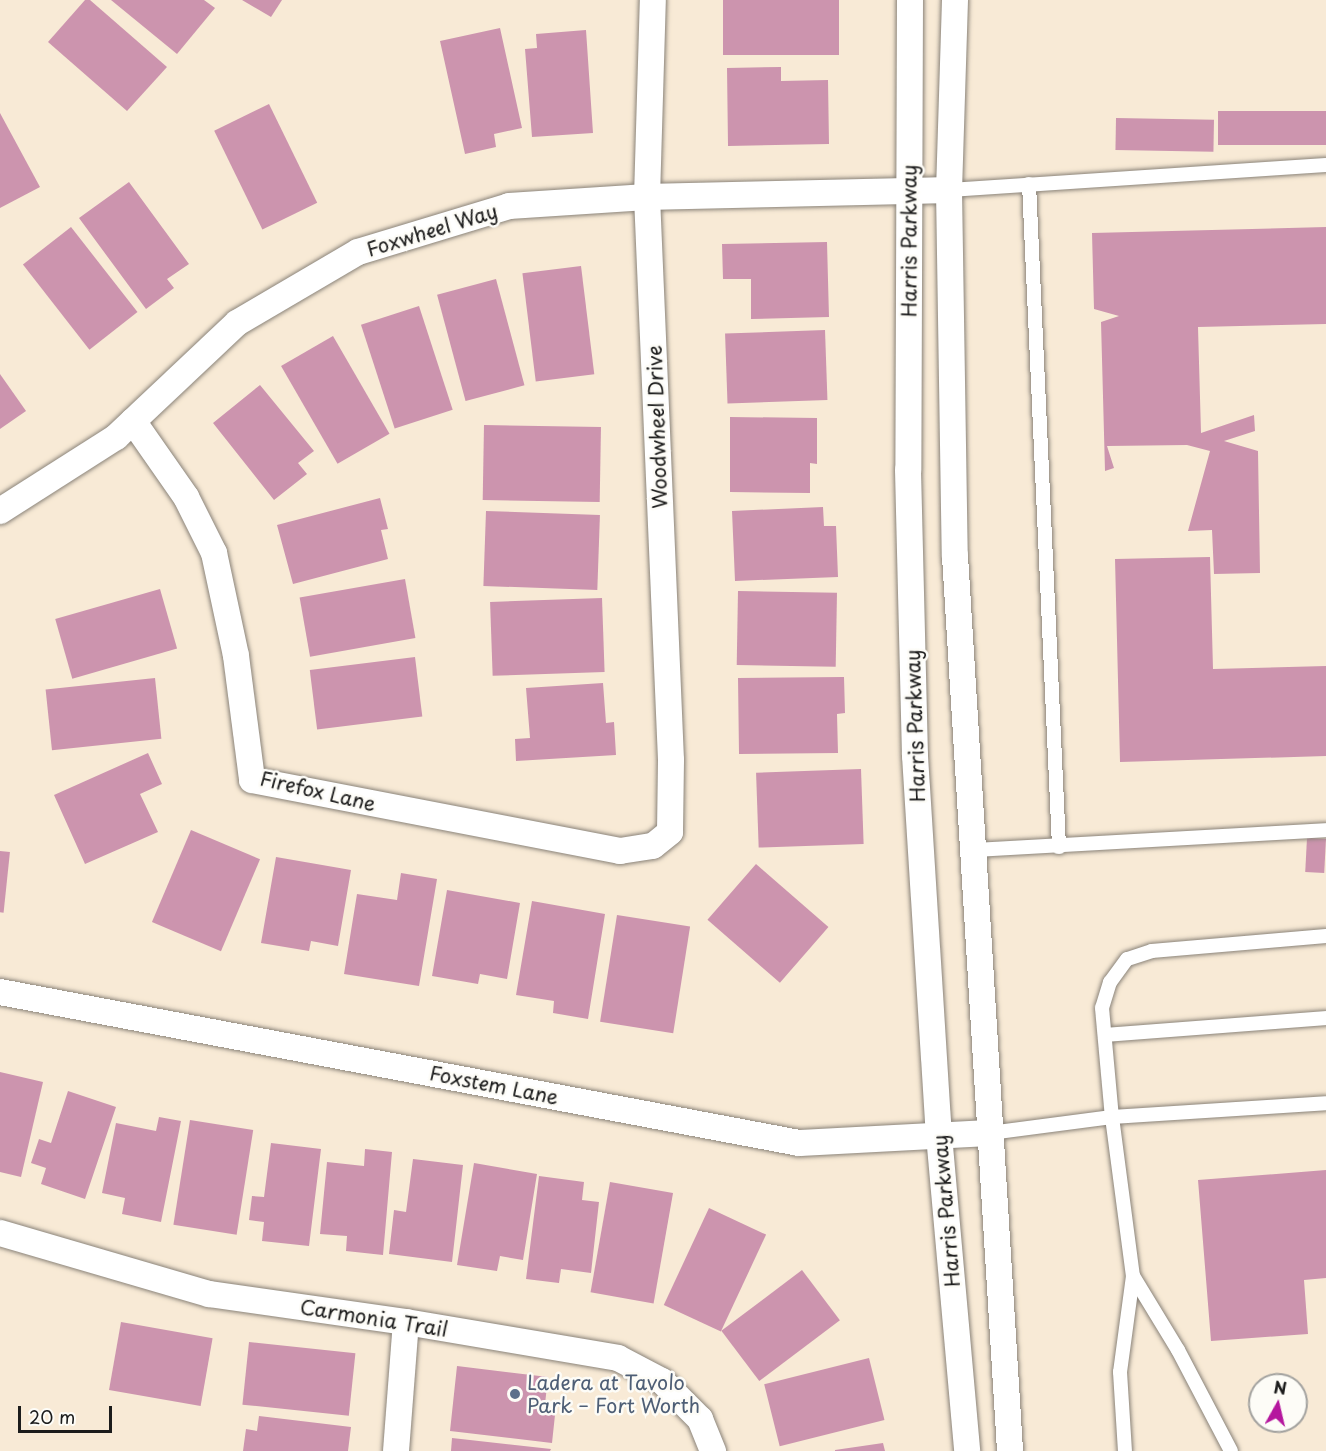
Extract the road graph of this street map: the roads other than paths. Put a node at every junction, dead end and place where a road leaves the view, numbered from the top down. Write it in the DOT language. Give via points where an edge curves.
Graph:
graph roads {
  1 [pos="653,0"];
  2 [pos="910,0"];
  3 [pos="955,0"];
  4 [pos="1326,165"];
  5 [pos="1029,184"];
  6 [pos="949,190"];
  7 [pos="909,191"];
  8 [pos="647,197"];
  9 [pos="133,421"];
  10 [pos="0,511"];
  11 [pos="1326,830"];
  12 [pos="653,846"];
  13 [pos="1059,847"];
  14 [pos="973,850"];
  15 [pos="1326,936"];
  16 [pos="0,992"];
  17 [pos="1326,1018"];
  18 [pos="1105,1035"];
  19 [pos="1326,1103"];
  20 [pos="1112,1117"];
  21 [pos="990,1133"];
  22 [pos="939,1135"];
  23 [pos="0,1233"];
  24 [pos="1133,1276"];
  25 [pos="406,1322"];
  26 [pos="396,1451"];
  27 [pos="713,1451"];
  28 [pos="966,1451"];
  29 [pos="1010,1451"];
  30 [pos="1125,1451"];
  31 [pos="1231,1451"];
  1 -- 8 [label="street, Woodwheel Drive"];
  2 -- 7 [label="street, Harris Parkway"];
  3 -- 6 [label="street, Harris Parkway"];
  4 -- 5 [label="lane"];
  5 -- 6 [label="lane"];
  5 -- 13 [label="lane"];
  6 -- 7 [label="street, Foxwheel Way"];
  6 -- 14 [label="street, Harris Parkway" via="955,544"];
  7 -- 8 [label="street, Foxwheel Way"];
  7 -- 22 [label="street, Harris Parkway" via="908,470 915,756"];
  8 -- 9 [label="street, Foxwheel Way" via="509,206 358,252 237,322"];
  8 -- 12 [label="street, Woodwheel Drive" via="671,760 670,832"];
  9 -- 10 [label="street, Foxwheel Way" via="116,437"];
  9 -- 12 [label="street, Firefox Lane" via="186,497 214,554 236,656 252,780 620,852"];
  11 -- 13 [label="lane"];
  13 -- 14 [label="lane"];
  14 -- 21 [label="street, Harris Parkway"];
  15 -- 18 [label="lane" via="1152,951 1127,959 1110,982 1102,1008"];
  16 -- 22 [label="street, Foxstem Lane" via="799,1143"];
  17 -- 18 [label="lane"];
  18 -- 20 [label="lane"];
  19 -- 20 [label="lane"];
  20 -- 21 [label="lane"];
  20 -- 24 [label="lane"];
  21 -- 22 [label="street, Foxstem Lane"];
  21 -- 29 [label="street, Harris Parkway"];
  22 -- 28 [label="street, Harris Parkway"];
  23 -- 25 [label="street, Carmonia Trail" via="209,1294"];
  24 -- 30 [label="lane" via="1120,1372"];
  24 -- 31 [label="lane" via="1178,1350"];
  25 -- 26 [label="street"];
  25 -- 27 [label="street, Carmonia Trail" via="618,1358 662,1381 700,1419"];
}
